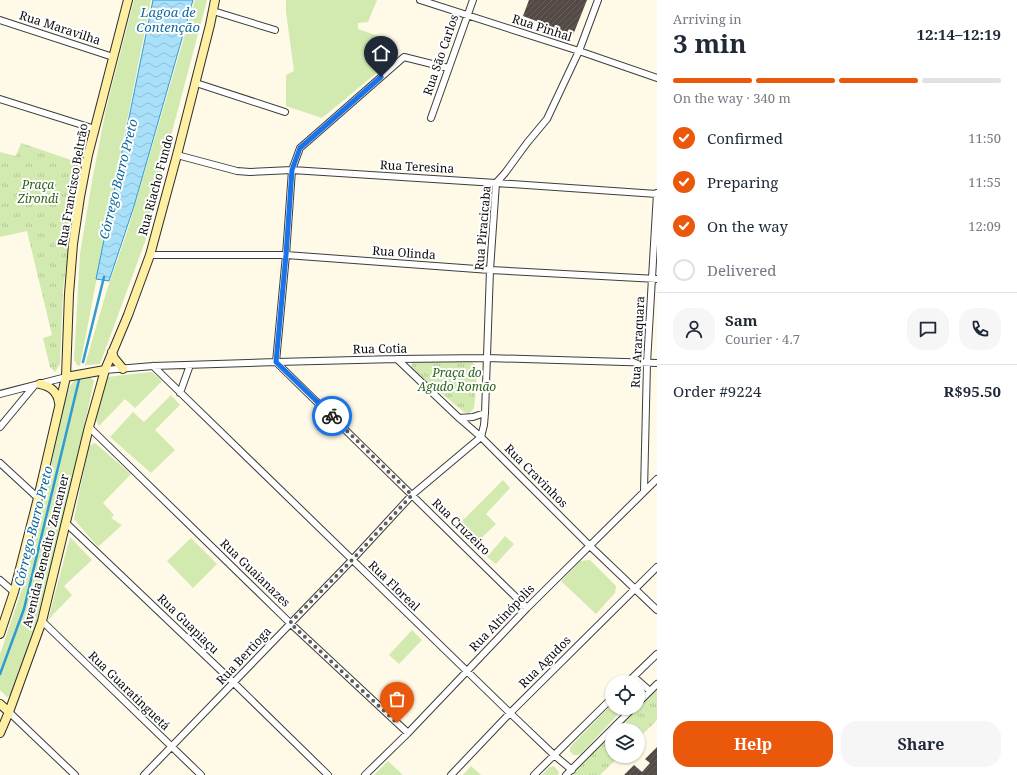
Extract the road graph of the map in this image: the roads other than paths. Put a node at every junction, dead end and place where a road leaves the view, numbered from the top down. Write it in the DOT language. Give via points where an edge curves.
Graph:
graph roads {
  1 [pos="128,0"];
  2 [pos="215,0"];
  3 [pos="420,0"];
  4 [pos="473,0"];
  5 [pos="598,0"];
  6 [pos="213,11"];
  7 [pos="467,16"];
  8 [pos="0,20"];
  9 [pos="275,30"];
  10 [pos="579,51"];
  11 [pos="113,57"];
  12 [pos="448,68"];
  13 [pos="657,78"];
  14 [pos="196,83"];
  15 [pos="0,99"];
  16 [pos="285,112"];
  17 [pos="431,118"];
  18 [pos="95,129"];
  19 [pos="177,155"];
  20 [pos="292,170"];
  21 [pos="496,183"];
  22 [pos="657,194"];
  23 [pos="150,255"];
  24 [pos="286,255"];
  25 [pos="490,270"];
  26 [pos="654,279"];
  27 [pos="112,352"];
  28 [pos="487,358"];
  29 [pos="397,359"];
  30 [pos="276,362"];
  31 [pos="647,363"];
  32 [pos="657,363"];
  33 [pos="190,365"];
  34 [pos="153,366"];
  35 [pos="122,369"];
  36 [pos="104,370"];
  37 [pos="66,377"];
  38 [pos="37,385"];
  39 [pos="180,393"];
  40 [pos="0,394"];
  41 [pos="59,406"];
  42 [pos="485,413"];
  43 [pos="459,418"];
  44 [pos="0,427"];
  45 [pos="89,427"];
  46 [pos="481,437"];
  47 [pos="0,462"];
  48 [pos="657,479"];
  49 [pos="644,491"];
  50 [pos="412,495"];
  51 [pos="38,498"];
  52 [pos="66,523"];
  53 [pos="590,546"];
  54 [pos="352,560"];
  55 [pos="657,567"];
  56 [pos="0,580"];
  57 [pos="635,588"];
  58 [pos="14,592"];
  59 [pos="527,608"];
  60 [pos="657,610"];
  61 [pos="42,621"];
  62 [pos="290,623"];
  63 [pos="0,634"];
  64 [pos="657,654"];
  65 [pos="467,671"];
  66 [pos="636,675"];
  67 [pos="234,683"];
  68 [pos="657,684"];
  69 [pos="645,687"];
  70 [pos="650,691"];
  71 [pos="645,696"];
  72 [pos="0,704"];
  73 [pos="605,705"];
  74 [pos="9,712"];
  75 [pos="510,713"];
  76 [pos="626,715"];
  77 [pos="0,733"];
  78 [pos="408,733"];
  79 [pos="171,747"];
  80 [pos="554,755"];
  81 [pos="572,770"];
  82 [pos="75,775"];
  83 [pos="144,775"];
  84 [pos="201,775"];
  85 [pos="328,775"];
  86 [pos="365,775"];
  87 [pos="451,775"];
  88 [pos="534,775"];
  89 [pos="566,775"];
  1 -- 11 [label="main road, Rua Francisco Beltrão"];
  2 -- 6 [label="main road, Rua Riacho Fundo"];
  3 -- 7 [label="street, Rua Pinhal"];
  4 -- 7 [label="street, Rua São Carlos"];
  5 -- 10 [label="street, Rua Piracicaba"];
  6 -- 9 [label="street"];
  6 -- 14 [label="main road, Rua Riacho Fundo"];
  7 -- 10 [label="street, Rua Pinhal"];
  7 -- 12 [label="street, Rua São Carlos"];
  8 -- 11 [label="street, Rua Maravilha"];
  10 -- 13 [label="street, Rua Pinhal"];
  10 -- 21 [label="street, Rua Piracicaba" via="547,119"];
  11 -- 18 [label="main road, Rua Francisco Beltrão"];
  12 -- 17 [label="street, Rua São Carlos"];
  12 -- 20 [label="street" via="404,57 300,148"];
  14 -- 16 [label="street"];
  14 -- 19 [label="main road, Rua Riacho Fundo"];
  15 -- 18 [label="street"];
  18 -- 37 [label="main road, Rua Francisco Beltrão" via="73,244"];
  19 -- 20 [label="street, Rua Teresina" via="237,171"];
  19 -- 23 [label="main road, Rua Riacho Fundo"];
  20 -- 21 [label="street, Rua Teresina"];
  20 -- 24 [label="street"];
  21 -- 22 [label="street, Rua Teresina"];
  21 -- 25 [label="street, Rua Piracicaba"];
  22 -- 26 [label="street, Rua Araraquara"];
  23 -- 24 [label="street, Rua Olinda"];
  23 -- 27 [label="main road, Rua Riacho Fundo"];
  24 -- 25 [label="street, Rua Olinda"];
  24 -- 30 [label="street"];
  25 -- 26 [label="street, Rua Olinda"];
  25 -- 28 [label="street, Rua Piracicaba"];
  26 -- 31 [label="street, Rua Araraquara"];
  27 -- 35 [label="main road"];
  27 -- 36 [label="main road, Rua Riacho Fundo"];
  28 -- 29 [label="street, Rua Cotia"];
  28 -- 31 [label="street, Rua Cotia"];
  28 -- 42 [label="street, Rua Piracicaba"];
  29 -- 30 [label="street, Rua Cotia"];
  29 -- 43 [label="street, Rua Cravinhos"];
  30 -- 33 [label="street, Rua Cotia"];
  30 -- 50 [label="street, Rua Cruzeiro"];
  31 -- 32 [label="street, Rua Cotia"];
  31 -- 49 [label="street, Rua Araraquara"];
  33 -- 34 [label="street, Rua Cotia"];
  33 -- 39 [label="street"];
  34 -- 35 [label="street, Rua Cotia"];
  34 -- 39 [label="street, Rua Floreal"];
  35 -- 36 [label="street, Rua Cotia"];
  36 -- 37 [label="main road"];
  36 -- 45 [label="main road, Avenida Benedito Zancaner"];
  37 -- 38 [label="street"];
  37 -- 41 [label="main road, Avenida Benedito Zancaner"];
  38 -- 40 [label="street"];
  38 -- 41 [label="main road" via="52,389 59,400"];
  38 -- 44 [label="street"];
  39 -- 54 [label="street, Rua Floreal"];
  41 -- 51 [label="main road, Avenida Benedito Zancaner"];
  42 -- 43 [label="street" via="472,418"];
  42 -- 46 [label="street, Rua Piracicaba"];
  43 -- 46 [label="street, Rua Cravinhos"];
  45 -- 52 [label="main road, Avenida Benedito Zancaner"];
  45 -- 62 [label="street, Rua Guaianazes"];
  46 -- 50 [label="street, Rua Bertioga"];
  46 -- 53 [label="street, Rua Cravinhos"];
  47 -- 51 [label="street"];
  48 -- 49 [label="street, Rua Altinópolis"];
  49 -- 53 [label="street, Rua Altinópolis"];
  50 -- 54 [label="street, Rua Bertioga"];
  50 -- 59 [label="street, Rua Cruzeiro"];
  51 -- 58 [label="main road, Avenida Benedito Zancaner"];
  52 -- 61 [label="main road, Avenida Benedito Zancaner"];
  52 -- 67 [label="street, Rua Guapiaçu"];
  53 -- 57 [label="street, Rua Cravinhos"];
  53 -- 59 [label="street, Rua Altinópolis"];
  54 -- 62 [label="street, Rua Bertioga"];
  54 -- 65 [label="street, Rua Floreal"];
  55 -- 57 [label="street, Rua Agudos"];
  56 -- 58 [label="street"];
  57 -- 60 [label="street, Rua Cravinhos"];
  57 -- 75 [label="street, Rua Agudos"];
  58 -- 63 [label="main road, Avenida Benedito Zancaner"];
  59 -- 65 [label="street, Rua Altinópolis"];
  61 -- 74 [label="main road, Avenida Benedito Zancaner"];
  61 -- 79 [label="street, Rua Guaratinguetá"];
  62 -- 67 [label="street, Rua Bertioga"];
  62 -- 78 [label="street, Rua Guaianazes"];
  64 -- 66 [label="street"];
  65 -- 75 [label="street, Rua Floreal"];
  65 -- 78 [label="street, Rua Altinópolis"];
  67 -- 79 [label="street, Rua Bertioga"];
  67 -- 85 [label="street, Rua Guapiaçu"];
  68 -- 70 [label="street"];
  69 -- 70 [label="street"];
  70 -- 71 [label="street"];
  72 -- 74 [label="main road"];
  73 -- 80 [label="street"];
  74 -- 77 [label="main road, Avenida Benedito Zancaner"];
  74 -- 82 [label="street"];
  75 -- 80 [label="street, Rua Floreal"];
  75 -- 87 [label="street, Rua Agudos"];
  76 -- 81 [label="street"];
  78 -- 86 [label="street, Rua Altinópolis"];
  79 -- 83 [label="street, Rua Bertioga"];
  79 -- 84 [label="street, Rua Guaratinguetá"];
  80 -- 81 [label="street, Rua Floreal"];
  80 -- 88 [label="street"];
  81 -- 89 [label="street"];
}
